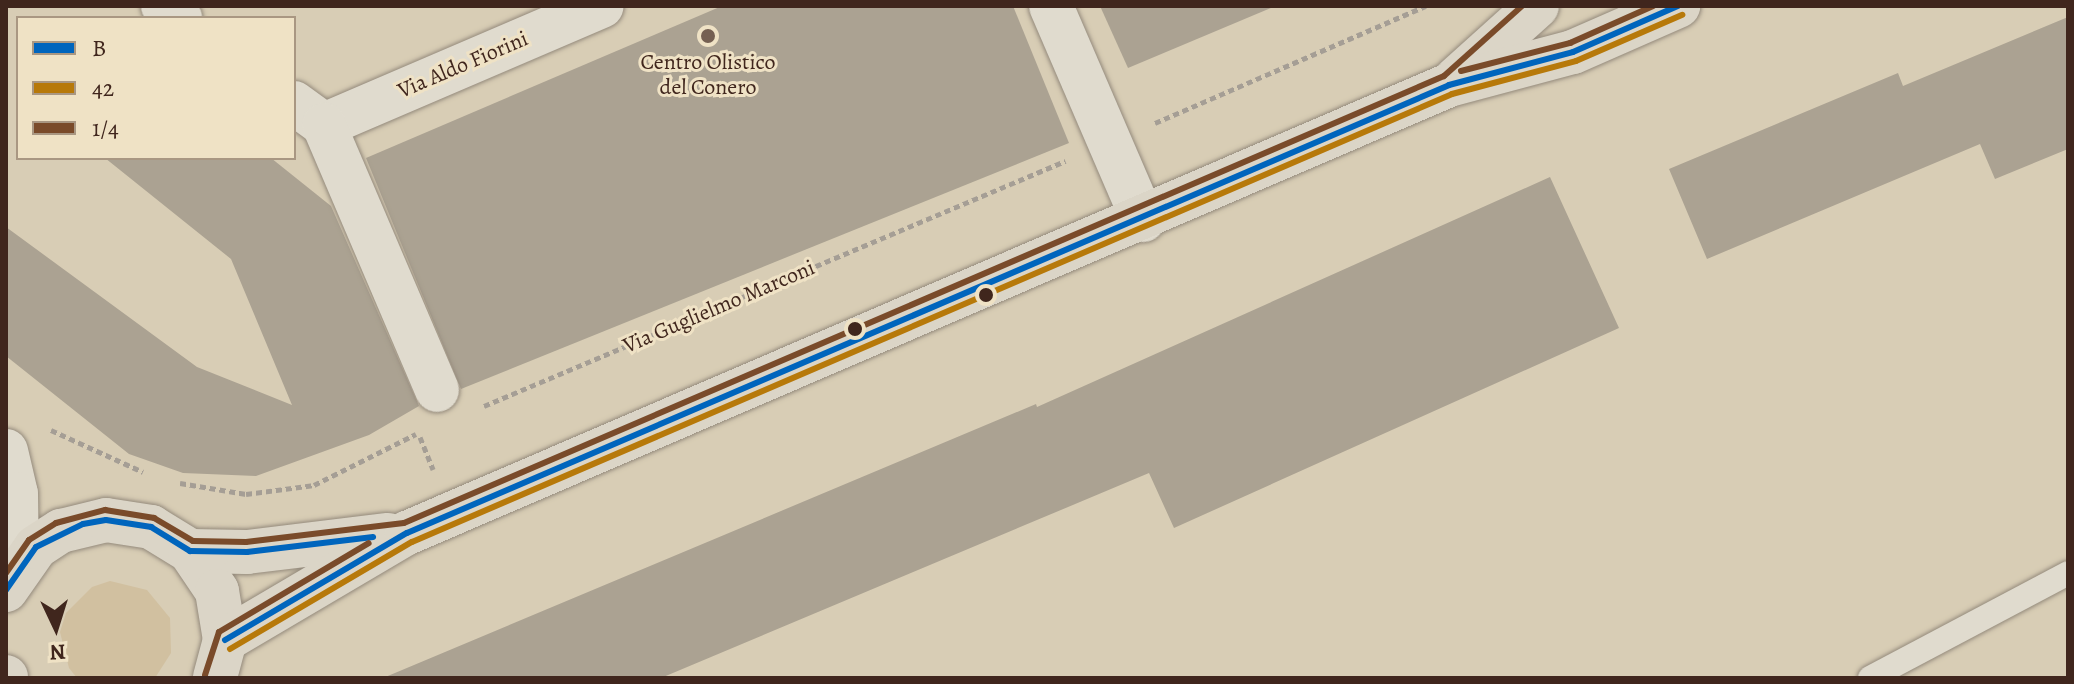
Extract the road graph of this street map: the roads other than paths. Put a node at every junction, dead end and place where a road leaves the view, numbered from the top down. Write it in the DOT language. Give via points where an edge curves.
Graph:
graph roads {
  1 [pos="602,6"];
  2 [pos="1051,6"];
  3 [pos="1537,6"];
  4 [pos="1678,6"];
  5 [pos="1449,85"];
  6 [pos="309,114"];
  7 [pos="1143,220"];
  8 [pos="435,409"];
  9 [pos="6,451"];
  10 [pos="407,533"];
  11 [pos="190,551"];
  12 [pos="2068,573"];
  13 [pos="12,580"];
  14 [pos="220,659"];
  15 [pos="1870,678"];
  1 -- 6 [label="street, Via Aldo Fiorini"];
  2 -- 7 [label="street"];
  3 -- 5 [label="main road"];
  4 -- 5 [label="main road" via="1573,52"];
  5 -- 7 [label="main road"];
  6 -- 8 [label="street, Via Aldo Fiorini"];
  7 -- 10 [label="main road"];
  9 -- 13 [label="street" via="16,494"];
  10 -- 11 [label="main road" via="247,552"];
  10 -- 14 [label="main road"];
  11 -- 13 [label="main road" via="151,527 106,520 61,531 36,547"];
  11 -- 14 [label="main road" via="217,591"];
  12 -- 15 [label="lane"];
}
